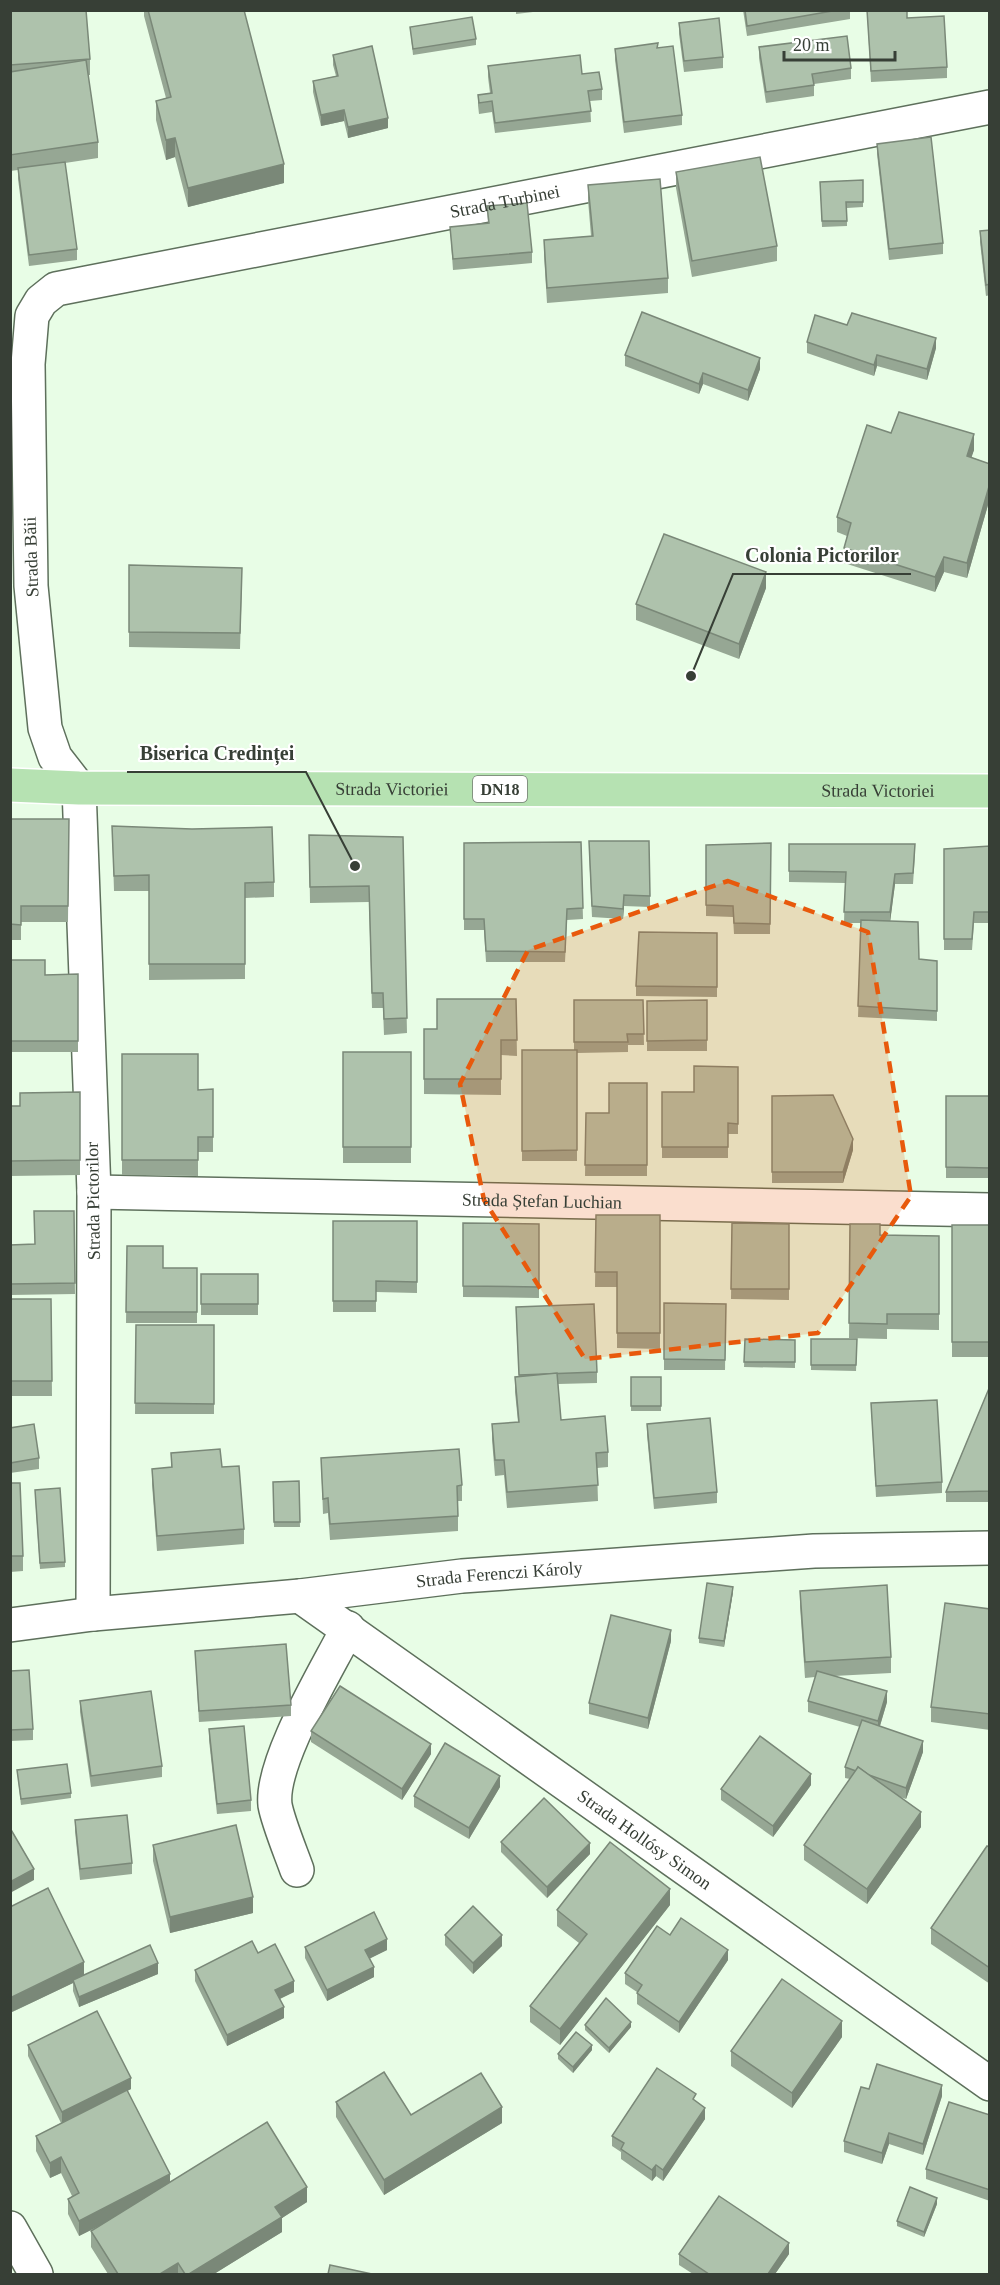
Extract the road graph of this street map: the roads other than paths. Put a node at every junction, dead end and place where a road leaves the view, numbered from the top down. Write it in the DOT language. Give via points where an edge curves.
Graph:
graph roads {
  1 [pos="990,107"];
  2 [pos="32,316"];
  3 [pos="21,586"];
  4 [pos="10,785"];
  5 [pos="79,788"];
  6 [pos="990,792"];
  7 [pos="94,1192"];
  8 [pos="990,1210"];
  9 [pos="990,1548"];
  10 [pos="300,1596"];
  11 [pos="93,1614"];
  12 [pos="10,1625"];
  13 [pos="348,1628"];
  14 [pos="297,1870"];
  15 [pos="990,2084"];
  16 [pos="10,2228"];
  17 [pos="36,2274"];
  1 -- 2 [label="street, Strada Turbinei" via="56,289 41,301"];
  2 -- 3 [label="street, Strada Băii"];
  3 -- 5 [label="street, Strada Băii" via="45,728 55,757"];
  4 -- 5 [label="main road, Strada Victoriei / DN18"];
  5 -- 6 [label="main road, Strada Victoriei / DN18"];
  5 -- 7 [label="street, Strada Pictorilor"];
  7 -- 8 [label="street, Strada Ștefan Luchian"];
  7 -- 11 [label="street, Strada Pictorilor"];
  9 -- 10 [label="street, Strada Ferenczi Károly" via="814,1551 462,1576"];
  10 -- 11 [label="street, Strada Ferenczi Károly"];
  10 -- 13 [label="street, Strada Hollósy Simon"];
  11 -- 12 [label="street, Strada Ferenczi Károly"];
  13 -- 14 [label="street" via="289,1743 278,1776 275,1805"];
  13 -- 15 [label="street, Strada Hollósy Simon"];
  16 -- 17 [label="street"];
}
